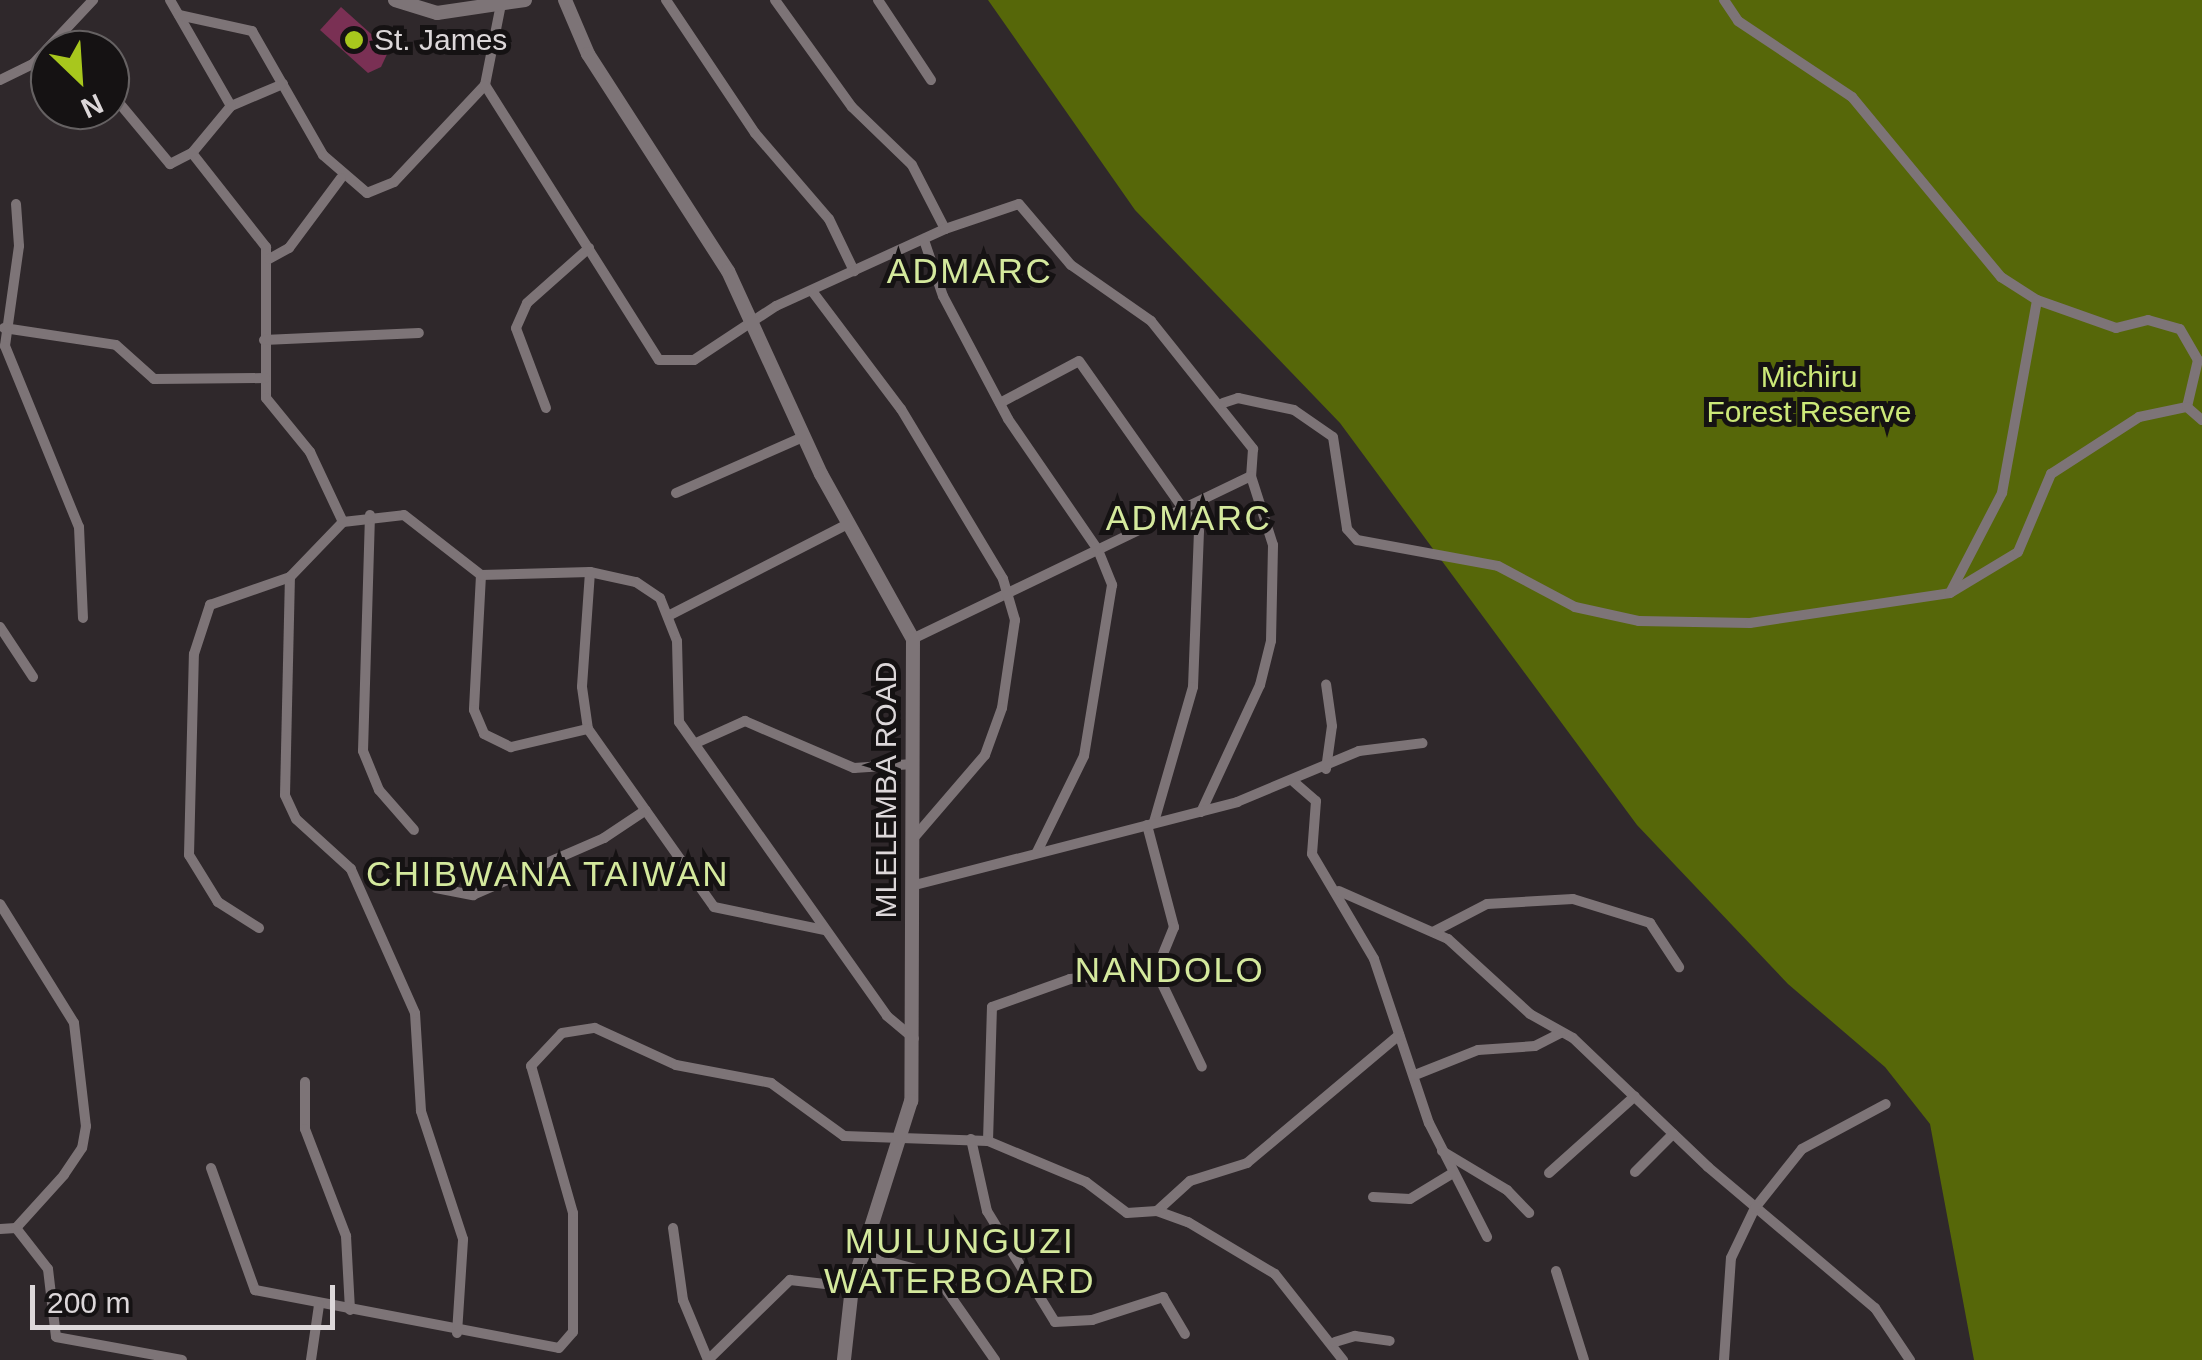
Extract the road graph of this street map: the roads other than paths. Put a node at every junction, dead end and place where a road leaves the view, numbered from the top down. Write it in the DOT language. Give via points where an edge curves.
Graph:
graph roads {
  1 [pos="93,0"];
  2 [pos="170,0"];
  3 [pos="395,0"];
  4 [pos="525,0"];
  5 [pos="565,0"];
  6 [pos="666,0"];
  7 [pos="775,0"];
  8 [pos="878,0"];
  9 [pos="1724,0"];
  10 [pos="496,3"];
  11 [pos="179,15"];
  12 [pos="2,76"];
  13 [pos="931,80"];
  14 [pos="283,84"];
  15 [pos="485,85"];
  16 [pos="230,106"];
  17 [pos="130,116"];
  18 [pos="192,153"];
  19 [pos="341,178"];
  20 [pos="16,204"];
  21 [pos="945,229"];
  22 [pos="924,240"];
  23 [pos="589,248"];
  24 [pos="269,259"];
  25 [pos="854,271"];
  26 [pos="812,291"];
  27 [pos="2037,300"];
  28 [pos="753,317"];
  29 [pos="4,328"];
  30 [pos="418,332"];
  31 [pos="264,340"];
  32 [pos="265,378"];
  33 [pos="1000,403"];
  34 [pos="1223,403"];
  35 [pos="2187,407"];
  36 [pos="546,408"];
  37 [pos="2202,420"];
  38 [pos="803,438"];
  39 [pos="1251,476"];
  40 [pos="676,493"];
  41 [pos="1181,507"];
  42 [pos="370,515"];
  43 [pos="343,522"];
  44 [pos="846,524"];
  45 [pos="1098,550"];
  46 [pos="590,572"];
  47 [pos="481,574"];
  48 [pos="290,576"];
  49 [pos="1950,593"];
  50 [pos="1010,594"];
  51 [pos="670,615"];
  52 [pos="83,618"];
  53 [pos="0,627"];
  54 [pos="913,639"];
  55 [pos="34,677"];
  56 [pos="1326,684"];
  57 [pos="588,729"];
  58 [pos="1423,743"];
  59 [pos="696,744"];
  60 [pos="913,764"];
  61 [pos="1326,769"];
  62 [pos="1294,782"];
  63 [pos="646,810"];
  64 [pos="1201,812"];
  65 [pos="1151,824"];
  66 [pos="414,830"];
  67 [pos="911,841"];
  68 [pos="1037,852"];
  69 [pos="911,886"];
  70 [pos="436,888"];
  71 [pos="1340,891"];
  72 [pos="1,906"];
  73 [pos="259,928"];
  74 [pos="824,930"];
  75 [pos="1433,932"];
  76 [pos="1679,968"];
  77 [pos="1156,971"];
  78 [pos="1562,1033"];
  79 [pos="1398,1035"];
  80 [pos="914,1039"];
  81 [pos="1202,1067"];
  82 [pos="1416,1075"];
  83 [pos="305,1082"];
  84 [pos="1634,1096"];
  85 [pos="1886,1104"];
  86 [pos="907,1133"];
  87 [pos="1673,1134"];
  88 [pos="972,1139"];
  89 [pos="988,1141"];
  90 [pos="1441,1151"];
  91 [pos="211,1168"];
  92 [pos="1549,1172"];
  93 [pos="1635,1172"];
  94 [pos="1453,1173"];
  95 [pos="1373,1197"];
  96 [pos="1755,1208"];
  97 [pos="1158,1211"];
  98 [pos="1529,1213"];
  99 [pos="0,1228"];
  100 [pos="16,1228"];
  101 [pos="673,1228"];
  102 [pos="1487,1237"];
  103 [pos="862,1255"];
  104 [pos="1556,1271"];
  105 [pos="852,1287"];
  106 [pos="319,1306"];
  107 [pos="350,1310"];
  108 [pos="457,1333"];
  109 [pos="1185,1334"];
  110 [pos="1390,1341"];
  111 [pos="1335,1342"];
  112 [pos="131,1356"];
  113 [pos="182,1360"];
  114 [pos="311,1360"];
  115 [pos="844,1360"];
  116 [pos="995,1360"];
  117 [pos="1343,1360"];
  118 [pos="1584,1360"];
  119 [pos="1724,1360"];
  120 [pos="1910,1360"];
  1 -- 12 [label="street" via="33,64"];
  2 -- 11 [label="street"];
  3 -- 10 [label="street" via="424,13"];
  4 -- 10 [label="street"];
  5 -- 28 [label="street, MLELEMBA ROAD" via="588,54"];
  6 -- 25 [label="street" via="755,133 829,219"];
  7 -- 21 [label="street" via="852,107 912,165"];
  8 -- 13 [label="street"];
  9 -- 27 [label="street" via="1730,15 1852,97 2001,277"];
  10 -- 15 [label="street"];
  11 -- 14 [label="street" via="252,31"];
  11 -- 16 [label="street"];
  14 -- 16 [label="street"];
  14 -- 19 [label="street"];
  15 -- 19 [label="street" via="384,188 366,193"];
  15 -- 23 [label="street"];
  16 -- 18 [label="street"];
  17 -- 18 [label="street" via="170,164"];
  18 -- 24 [label="street" via="257,232"];
  19 -- 24 [label="street" via="298,238"];
  20 -- 29 [label="street"];
  21 -- 22 [label="street"];
  21 -- 34 [label="street" via="1020,204 1072,266 1151,321"];
  22 -- 25 [label="street"];
  22 -- 33 [label="street" via="943,296"];
  23 -- 28 [label="street" via="659,360 694,360"];
  23 -- 36 [label="street" via="527,304 516,328"];
  24 -- 31 [label="street"];
  25 -- 26 [label="street"];
  26 -- 28 [label="street"];
  26 -- 50 [label="street" via="901,409"];
  27 -- 35 [label="street" via="2116,328 2148,320 2180,328 2198,360"];
  27 -- 49 [label="street" via="2002,493"];
  28 -- 38 [label="street, MLELEMBA ROAD"];
  29 -- 32 [label="street" via="116,345 154,379"];
  29 -- 52 [label="street" via="7,355 79,527"];
  30 -- 31 [label="street"];
  31 -- 32 [label="street"];
  32 -- 43 [label="street" via="270,410 310,452"];
  33 -- 41 [label="street" via="1079,361"];
  33 -- 45 [label="street"];
  34 -- 39 [label="street" via="1256,456"];
  34 -- 49 [label="street" via="1238,398 1294,410 1334,437 1348,529 1357,540 1498,566 1604,617 1750,624"];
  35 -- 37 [label="street"];
  35 -- 49 [label="street" via="2139,416 2050,474 2018,552"];
  38 -- 40 [label="street"];
  38 -- 44 [label="street, MLELEMBA ROAD"];
  39 -- 41 [label="street"];
  39 -- 64 [label="street" via="1273,545 1271,642 1260,685"];
  41 -- 45 [label="street"];
  41 -- 65 [label="street" via="1199,531 1197,652"];
  42 -- 43 [label="street"];
  42 -- 47 [label="street" via="414,519"];
  42 -- 66 [label="street" via="363,751 380,790"];
  43 -- 48 [label="street"];
  44 -- 51 [label="street"];
  44 -- 54 [label="street, MLELEMBA ROAD"];
  45 -- 50 [label="street"];
  45 -- 68 [label="street" via="1112,585 1110,630 1080,766"];
  46 -- 47 [label="street"];
  46 -- 51 [label="street" via="644,585"];
  46 -- 57 [label="street" via="582,687"];
  47 -- 57 [label="street" via="474,710 484,734 511,747"];
  48 -- 73 [label="street" via="210,605 194,654 189,854 218,902"];
  48 -- 108 [label="street" via="285,795 296,819 351,870 415,1014 421,1112 464,1239"];
  50 -- 54 [label="street"];
  50 -- 67 [label="street" via="1016,632 992,740 975,772"];
  51 -- 59 [label="street" via="678,648 677,718"];
  53 -- 55 [label="street"];
  54 -- 60 [label="street, MLELEMBA ROAD"];
  56 -- 61 [label="street" via="1332,726"];
  57 -- 63 [label="street"];
  58 -- 61 [label="street" via="1358,752"];
  59 -- 60 [label="street" via="745,721 854,768"];
  59 -- 74 [label="street"];
  60 -- 67 [label="street, MLELEMBA ROAD"];
  61 -- 62 [label="street"];
  62 -- 64 [label="street"];
  62 -- 71 [label="street" via="1316,801 1312,854"];
  63 -- 70 [label="street" via="604,838 473,895"];
  63 -- 74 [label="street" via="719,910"];
  64 -- 65 [label="street"];
  65 -- 68 [label="street"];
  65 -- 77 [label="street" via="1174,927"];
  67 -- 69 [label="street, MLELEMBA ROAD"];
  68 -- 69 [label="street"];
  69 -- 80 [label="street, MLELEMBA ROAD"];
  71 -- 75 [label="street"];
  71 -- 79 [label="street"];
  72 -- 100 [label="street" via="74,1023 86,1126 76,1160"];
  74 -- 80 [label="street"];
  75 -- 76 [label="street" via="1487,904 1573,899 1650,923"];
  75 -- 78 [label="street"];
  77 -- 81 [label="street"];
  77 -- 89 [label="street" via="1070,979 992,1007"];
  78 -- 82 [label="street" via="1535,1046 1478,1050"];
  78 -- 84 [label="street"];
  79 -- 82 [label="street"];
  79 -- 97 [label="street" via="1247,1163 1190,1181"];
  80 -- 86 [label="street, MLELEMBA ROAD"];
  82 -- 90 [label="street"];
  83 -- 107 [label="street" via="305,1129 346,1236"];
  84 -- 87 [label="street"];
  84 -- 92 [label="street"];
  85 -- 96 [label="street" via="1802,1149"];
  86 -- 88 [label="street"];
  86 -- 103 [label="street, MLELEMBA ROAD"];
  86 -- 108 [label="street" via="844,1136 771,1083 676,1066 595,1028 562,1033 536,1054 530,1078 571,1202 572,1338 552,1349"];
  87 -- 93 [label="street"];
  87 -- 96 [label="street"];
  88 -- 89 [label="street"];
  88 -- 109 [label="street" via="987,1211 1055,1322 1092,1320 1163,1297"];
  89 -- 97 [label="street" via="1086,1182 1127,1214"];
  90 -- 94 [label="street"];
  90 -- 98 [label="street" via="1508,1190"];
  91 -- 106 [label="street" via="247,1283"];
  94 -- 95 [label="street" via="1410,1199"];
  94 -- 102 [label="street"];
  96 -- 119 [label="street" via="1731,1258"];
  96 -- 120 [label="street" via="1875,1308"];
  97 -- 111 [label="street" via="1254,1256"];
  99 -- 100 [label="street"];
  100 -- 112 [label="street" via="48,1270 56,1337"];
  101 -- 105 [label="street" via="682,1300 708,1360 790,1280"];
  103 -- 105 [label="street, MLELEMBA ROAD"];
  103 -- 116 [label="street" via="935,1274"];
  104 -- 118 [label="street"];
  105 -- 115 [label="street, MLELEMBA ROAD"];
  106 -- 107 [label="street"];
  106 -- 114 [label="street"];
  107 -- 108 [label="street"];
  110 -- 111 [label="street" via="1355,1336"];
  111 -- 117 [label="street"];
  112 -- 113 [label="street"];
}
